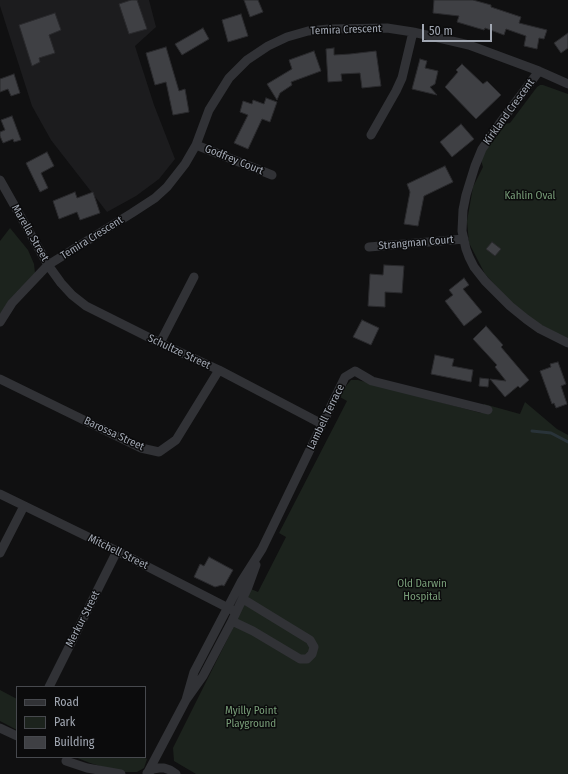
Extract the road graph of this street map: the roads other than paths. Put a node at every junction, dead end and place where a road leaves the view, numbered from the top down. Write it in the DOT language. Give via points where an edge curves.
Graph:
graph roads {
  1 [pos="414,32"];
  2 [pos="539,71"];
  3 [pos="568,84"];
  4 [pos="371,135"];
  5 [pos="196,145"];
  6 [pos="272,175"];
  7 [pos="0,180"];
  8 [pos="464,239"];
  9 [pos="369,247"];
  10 [pos="48,265"];
  11 [pos="194,277"];
  12 [pos="0,322"];
  13 [pos="160,343"];
  14 [pos="568,343"];
  15 [pos="219,370"];
  16 [pos="0,379"];
  17 [pos="488,410"];
  18 [pos="322,424"];
  19 [pos="0,494"];
  20 [pos="24,506"];
  21 [pos="262,549"];
  22 [pos="117,551"];
  23 [pos="0,553"];
  24 [pos="243,599"];
  25 [pos="228,607"];
  26 [pos="236,612"];
  27 [pos="232,621"];
  28 [pos="50,686"];
  29 [pos="186,700"];
  30 [pos="0,728"];
  31 [pos="16,736"];
  32 [pos="165,741"];
  33 [pos="62,759"];
  34 [pos="173,772"];
  35 [pos="147,773"];
  36 [pos="88,774"];
  37 [pos="121,774"];
  1 -- 2 [label="street, Temira Crescent" via="469,45"];
  1 -- 4 [label="street" via="402,78"];
  1 -- 5 [label="street, Temira Crescent" via="387,28 318,30 287,37 268,46 247,60 229,78 209,110"];
  2 -- 3 [label="street, Temira Crescent"];
  2 -- 8 [label="street, Kirkland Crescent" via="500,123 478,158 464,203"];
  5 -- 6 [label="street, Godfrey Court"];
  5 -- 10 [label="street, Temira Crescent" via="176,176 155,198"];
  7 -- 10 [label="street, Marella Street"];
  8 -- 9 [label="street, Strangman Court"];
  8 -- 14 [label="street, Kirkland Crescent" via="474,266 485,281 526,319"];
  10 -- 12 [label="street, Temira Crescent" via="12,303"];
  10 -- 13 [label="street, Schultze Street" via="72,295 86,306"];
  11 -- 13 [label="street"];
  13 -- 15 [label="street, Schultze Street"];
  15 -- 16 [label="street, Barossa Street" via="176,440 159,452 141,448"];
  15 -- 18 [label="street, Schultze Street"];
  17 -- 18 [label="street, Lambell Terrace" via="372,381 356,371 345,377"];
  18 -- 21 [label="street, Lambell Terrace"];
  19 -- 20 [label="street, Mitchell Street"];
  20 -- 22 [label="street, Mitchell Street"];
  20 -- 23 [label="street"];
  21 -- 24 [label="street, Lambell Terrace"];
  21 -- 25 [label="street, Lambell Terrace"];
  22 -- 25 [label="street, Mitchell Street"];
  22 -- 28 [label="street, Merkur Street"];
  24 -- 26 [label="street, Lambell Terrace"];
  24 -- 27 [label="street" via="310,640 314,647 312,654 307,659 300,659"];
  25 -- 26 [label="street, Mitchell Street"];
  25 -- 29 [label="street, Lambell Terrace" via="194,672"];
  26 -- 27 [label="street, Lambell Terrace"];
  27 -- 29 [label="street, Lambell Terrace" via="203,676"];
  29 -- 32 [label="street, Lambell Terrace"];
  30 -- 31 [label="street"];
  32 -- 34 [label="street, Lambell Terrace" via="162,759"];
  32 -- 35 [label="street, Lambell Terrace"];
  33 -- 36 [label="street"];
  33 -- 37 [label="street" via="87,768"];
  34 -- 35 [label="street" via="159,768"];
}
